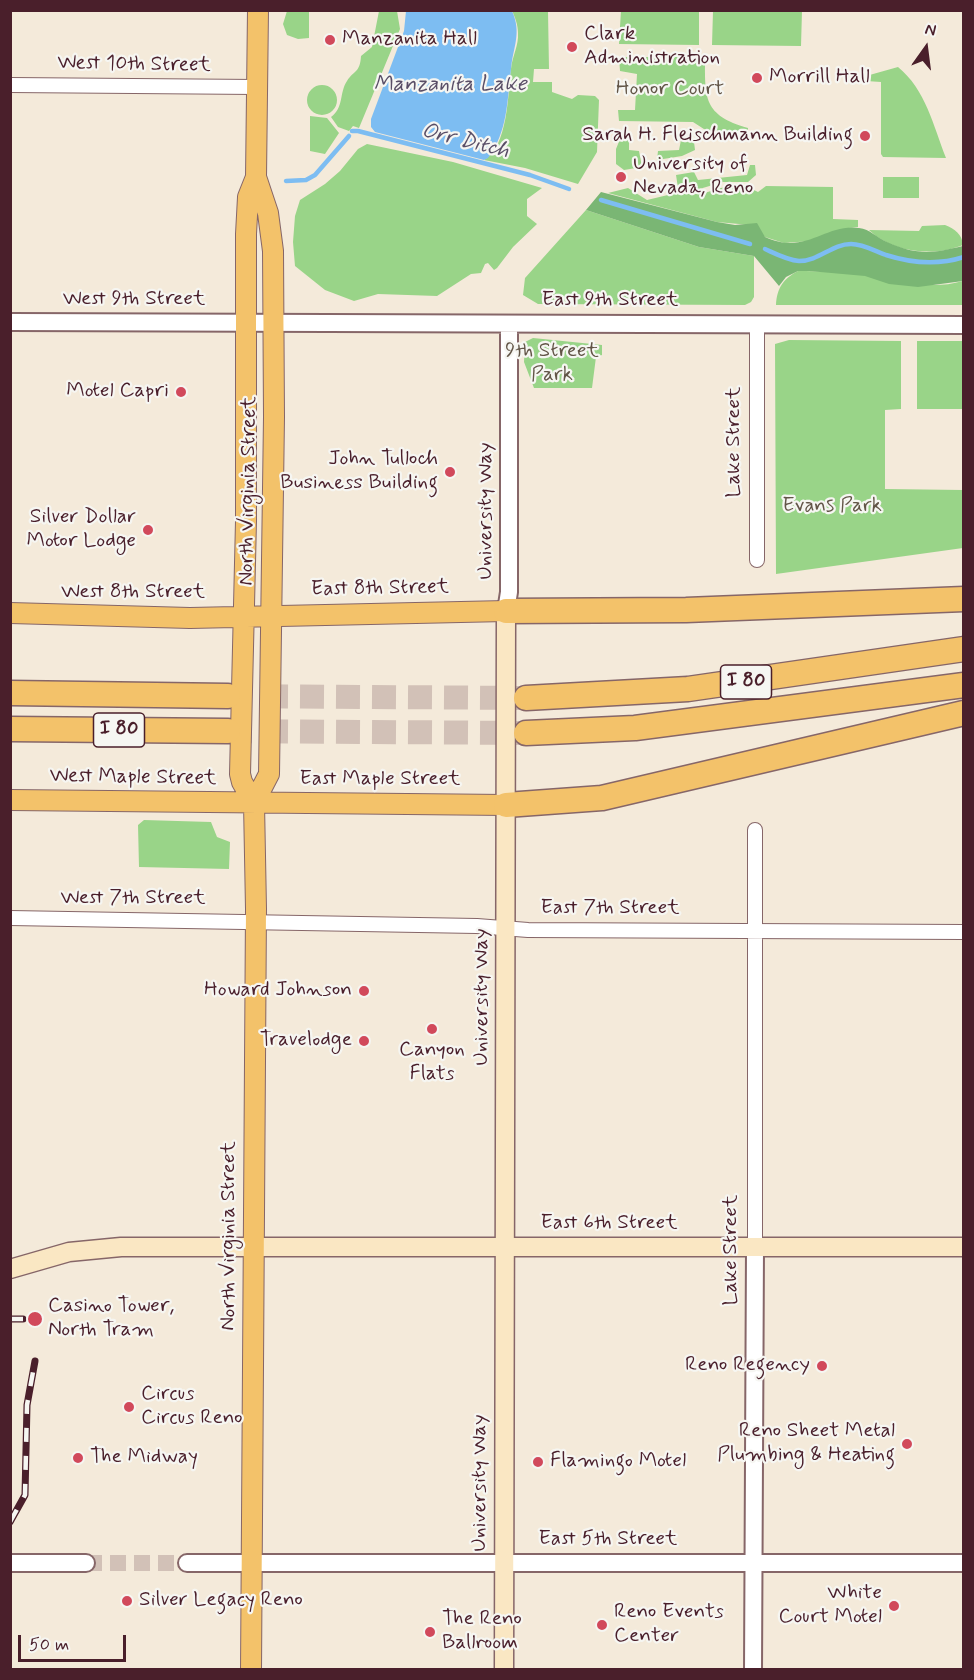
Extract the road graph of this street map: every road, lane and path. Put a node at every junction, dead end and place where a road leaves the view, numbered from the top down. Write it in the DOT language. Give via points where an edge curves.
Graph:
graph roads {
  1 [pos="258,10"];
  2 [pos="10,85"];
  3 [pos="257,87"];
  4 [pos="256,177"];
  5 [pos="10,322"];
  6 [pos="259,323"];
  7 [pos="509,324"];
  8 [pos="758,324"];
  9 [pos="963,325"];
  10 [pos="757,560"];
  11 [pos="963,599"];
  12 [pos="507,611"];
  13 [pos="10,613"];
  14 [pos="257,616"];
  15 [pos="963,649"];
  16 [pos="963,686"];
  17 [pos="10,693"];
  18 [pos="228,696"];
  19 [pos="526,698"];
  20 [pos="963,713"];
  21 [pos="10,729"];
  22 [pos="228,730"];
  23 [pos="526,733"];
  24 [pos="10,800"];
  25 [pos="254,803"];
  26 [pos="506,805"];
  27 [pos="755,830"];
  28 [pos="10,918"];
  29 [pos="256,922"];
  30 [pos="506,928"];
  31 [pos="755,931"];
  32 [pos="963,932"];
  33 [pos="505,1246"];
  34 [pos="755,1247"];
  35 [pos="963,1247"];
  36 [pos="254,1248"];
  37 [pos="10,1269"];
  38 [pos="504,1562"];
  39 [pos="10,1563"];
  40 [pos="86,1563"];
  41 [pos="188,1563"];
  42 [pos="252,1563"];
  43 [pos="754,1563"];
  44 [pos="963,1563"];
  45 [pos="251,1670"];
  46 [pos="504,1670"];
  47 [pos="753,1670"];
  1 -- 3 [label="main road, North Virginia Street"];
  2 -- 3 [label="street, West 10th Street"];
  3 -- 4 [label="main road, North Virginia Street"];
  4 -- 6 [label="main road, North Virginia Street" via="248,197"];
  4 -- 6 [label="main road, North Virginia Street" via="268,213 273,251"];
  5 -- 6 [label="street, West 9th Street"];
  6 -- 7 [label="street, East 9th Street"];
  6 -- 14 [label="main road, North Virginia Street"];
  6 -- 14 [label="main road, North Virginia Street"];
  7 -- 8 [label="street, East 9th Street"];
  7 -- 12 [label="street, University Way"];
  8 -- 9 [label="street, East 9th Street"];
  8 -- 10 [label="street, Lake Street"];
  11 -- 12 [label="highway" via="768,608"];
  12 -- 14 [label="main road, East 8th Street"];
  12 -- 26 [label="main road, University Way"];
  13 -- 14 [label="main road, West 8th Street"];
  14 -- 25 [label="main road, North Virginia Street" via="269,774"];
  14 -- 25 [label="main road, North Virginia Street" via="240,774"];
  15 -- 19 [label="highway, I 80" via="688,689"];
  16 -- 23 [label="highway, I 80" via="646,726"];
  17 -- 18 [label="highway, I 80"];
  20 -- 26 [label="highway" via="602,798"];
  21 -- 22 [label="highway, I 80"];
  24 -- 25 [label="main road, West Maple Street"];
  25 -- 26 [label="main road, East Maple Street"];
  25 -- 29 [label="main road, North Virginia Street"];
  26 -- 30 [label="main road, University Way"];
  27 -- 31 [label="street, Lake Street"];
  28 -- 29 [label="street, West 7th Street"];
  29 -- 30 [label="street, East 7th Street"];
  29 -- 36 [label="main road, North Virginia Street"];
  30 -- 31 [label="street, East 7th Street"];
  30 -- 33 [label="main road, University Way"];
  31 -- 32 [label="street, East 7th Street"];
  31 -- 34 [label="street, Lake Street"];
  33 -- 34 [label="main road, East 6th Street"];
  33 -- 36 [label="main road, East 6th Street"];
  33 -- 38 [label="main road, University Way"];
  34 -- 35 [label="main road, East 6th Street"];
  34 -- 43 [label="street, Lake Street"];
  36 -- 37 [label="main road, East 6th Street" via="96,1248 50,1256"];
  36 -- 42 [label="main road, North Virginia Street"];
  38 -- 42 [label="street, East 5th Street"];
  38 -- 43 [label="street, East 5th Street"];
  38 -- 46 [label="main road, University Way"];
  39 -- 40 [label="street"];
  41 -- 42 [label="street, East 5th Street"];
  42 -- 45 [label="main road, North Virginia Street"];
  43 -- 44 [label="street, East 5th Street"];
  43 -- 47 [label="street, Lake Street"];
}
